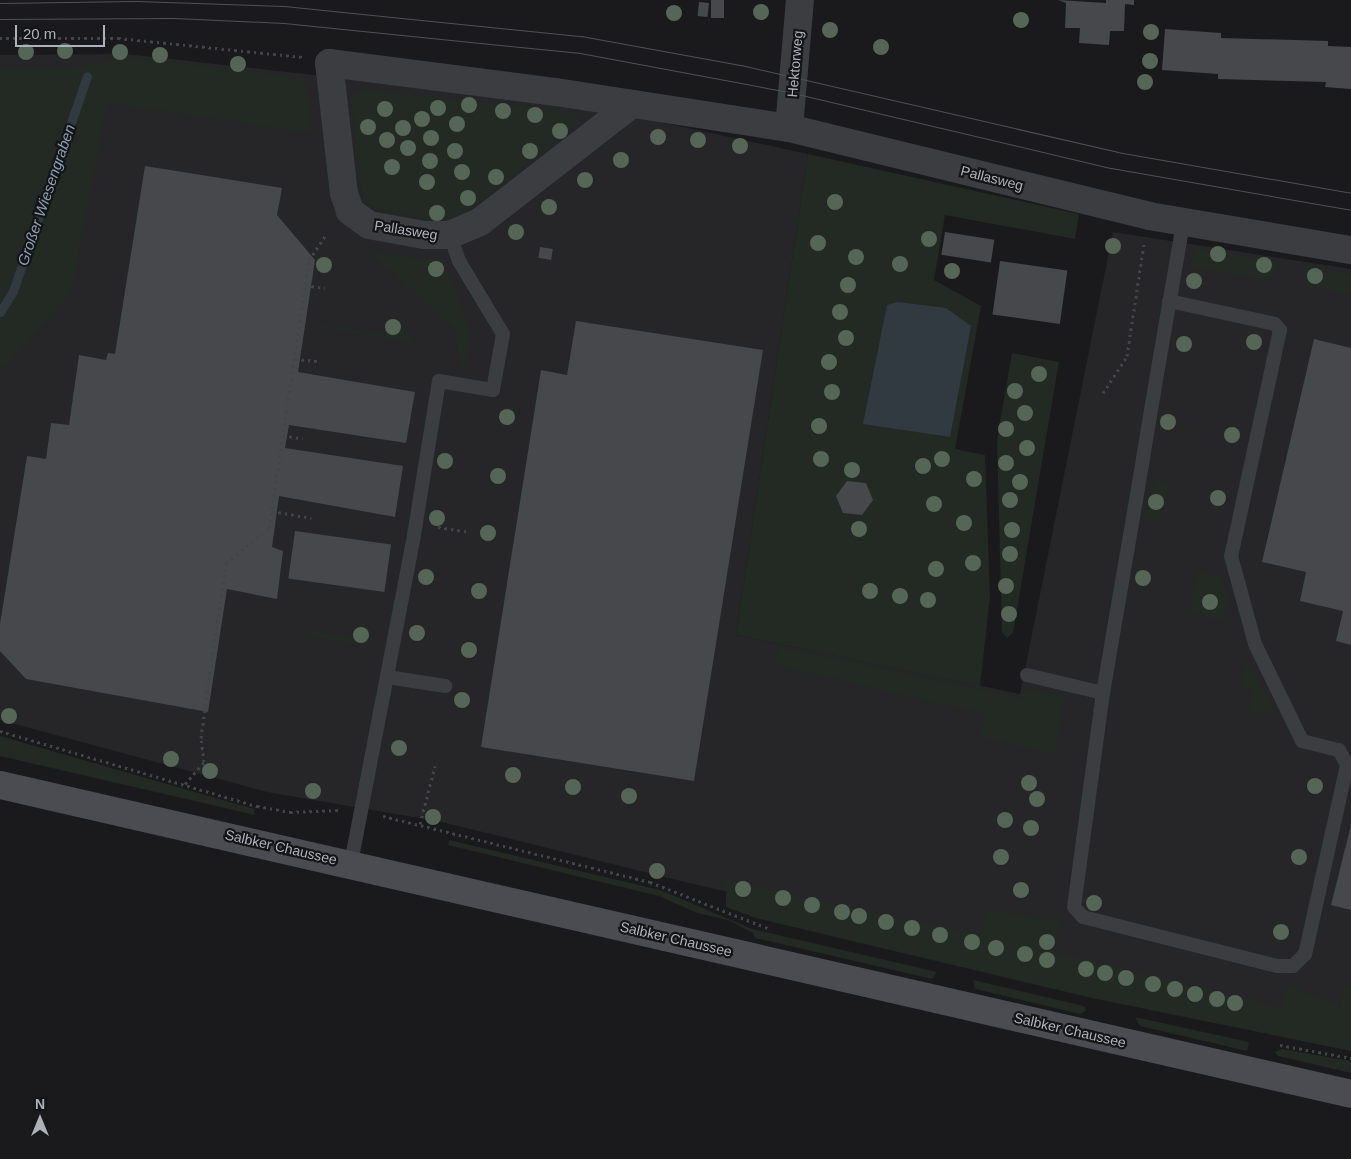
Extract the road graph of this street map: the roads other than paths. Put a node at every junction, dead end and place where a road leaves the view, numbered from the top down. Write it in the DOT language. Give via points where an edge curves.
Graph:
graph roads {
  1 [pos="800,0"];
  2 [pos="632,104"];
  3 [pos="789,128"];
  4 [pos="1183,223"];
  5 [pos="450,235"];
  6 [pos="1351,250"];
  7 [pos="1169,302"];
  8 [pos="1027,675"];
  9 [pos="386,677"];
  10 [pos="444,686"];
  11 [pos="1103,693"];
  12 [pos="0,785"];
  13 [pos="351,863"];
  14 [pos="1351,1094"];
  1 -- 3 [label="street, Hektorweg"];
  2 -- 3 [label="street, Pallasweg"];
  2 -- 5 [label="street, Pallasweg" via="490,216"];
  2 -- 5 [label="street, Pallasweg" via="330,63 344,194 350,211 375,226 424,235"];
  3 -- 4 [label="street, Pallasweg"];
  4 -- 6 [label="street, Pallasweg"];
  4 -- 7 [label="lane"];
  5 -- 9 [label="lane" via="459,261 503,334 493,390 439,381"];
  7 -- 11 [label="lane"];
  7 -- 11 [label="lane" via="1275,324 1280,330 1231,556 1255,644 1302,740 1339,750 1346,760 1300,962 1282,967 1076,912 1074,898"];
  8 -- 11 [label="lane"];
  9 -- 10 [label="lane"];
  9 -- 13 [label="lane"];
  12 -- 13 [label="main road, Salbker Chaussee"];
  13 -- 14 [label="main road, Salbker Chaussee"];
}
